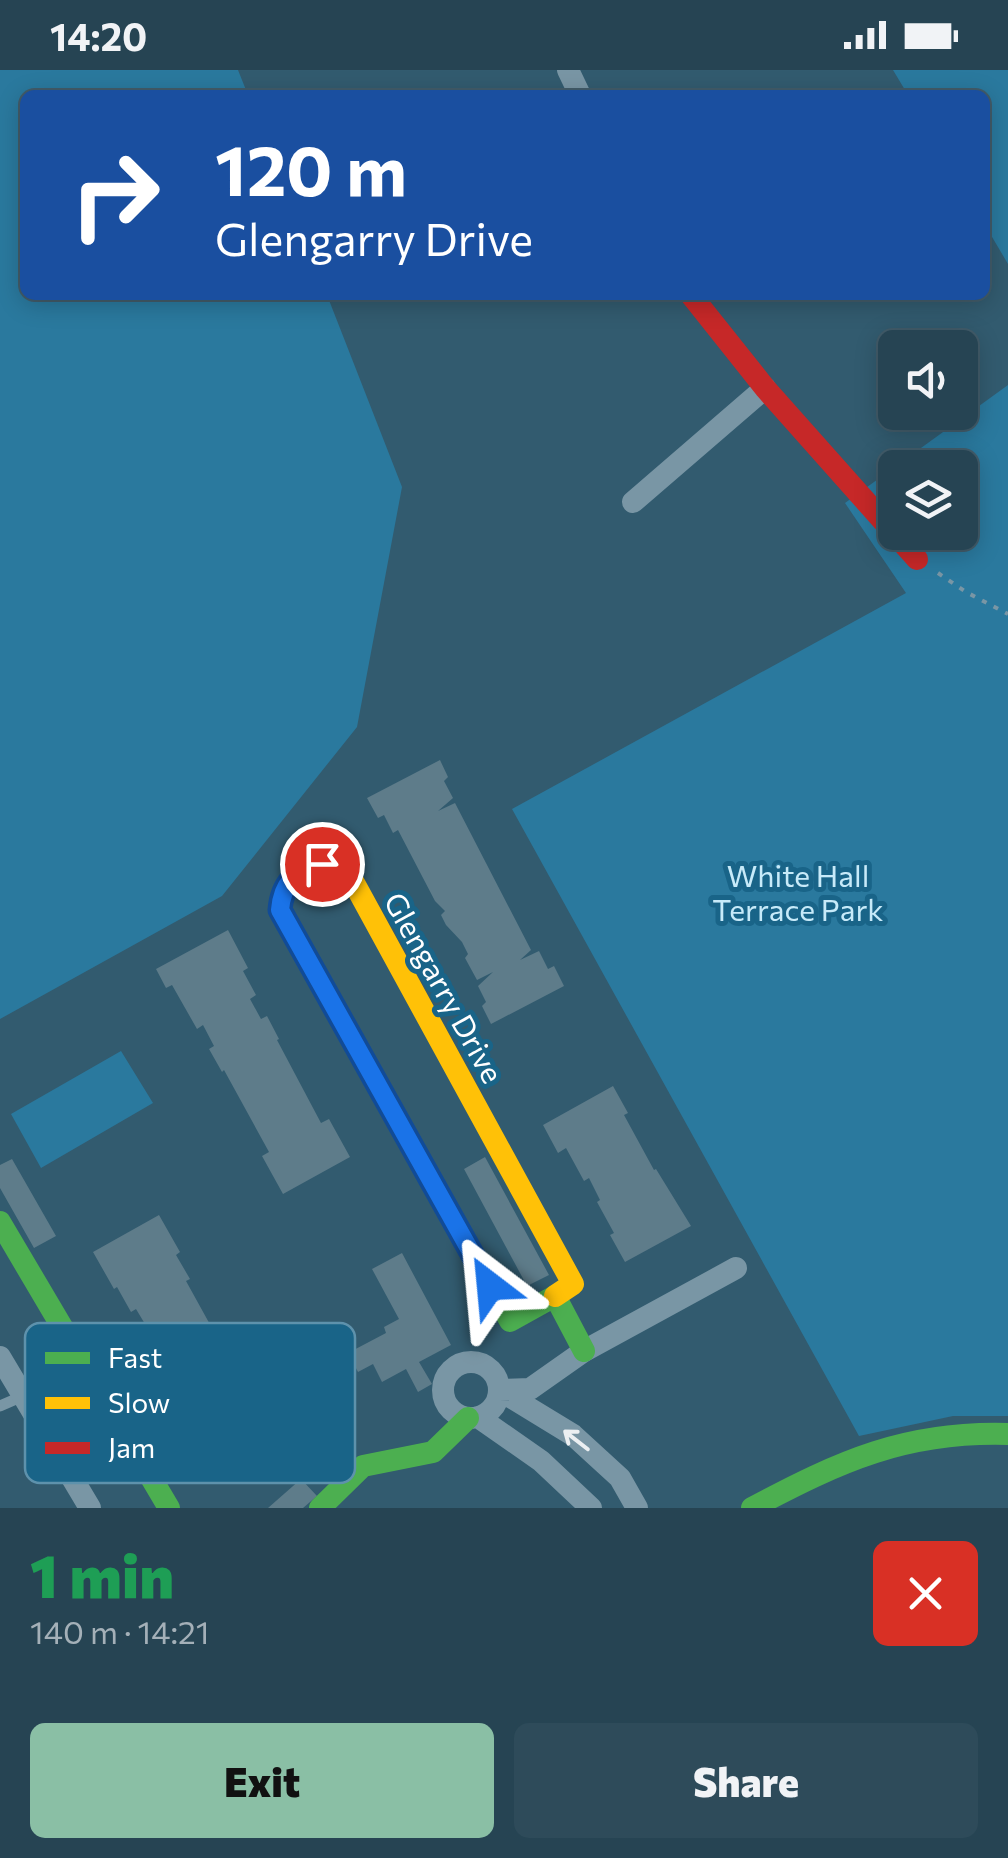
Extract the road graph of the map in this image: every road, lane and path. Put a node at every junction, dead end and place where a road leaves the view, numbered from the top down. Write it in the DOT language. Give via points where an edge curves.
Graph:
graph roads {
  1 [pos="695,300"];
  2 [pos="764,388"];
  3 [pos="634,502"];
  4 [pos="917,558"];
  5 [pos="1008,614"];
  6 [pos="0,1222"];
  7 [pos="736,1268"];
  8 [pos="555,1296"];
  9 [pos="60,1323"];
  10 [pos="584,1352"];
  11 [pos="0,1357"];
  12 [pos="499,1390"];
  13 [pos="23,1396"];
  14 [pos="25,1399"];
  15 [pos="0,1406"];
  16 [pos="473,1418"];
  17 [pos="1008,1434"];
  18 [pos="355,1473"];
  19 [pos="75,1483"];
  20 [pos="154,1483"];
  21 [pos="345,1483"];
  22 [pos="90,1508"];
  23 [pos="169,1508"];
  24 [pos="320,1508"];
  25 [pos="592,1508"];
  26 [pos="637,1508"];
  27 [pos="752,1508"];
  1 -- 2 [label="street"];
  2 -- 3 [label="street"];
  2 -- 4 [label="street"];
  4 -- 5 [label="path"];
  6 -- 9 [label="street"];
  7 -- 10 [label="street"];
  8 -- 8 [label="street, Glengarry Drive" via="573,1284 348,872 322,864 296,874 280,910 510,1321"];
  8 -- 10 [label="street"];
  10 -- 12 [label="street" via="530,1389"];
  11 -- 13 [label="street"];
  12 -- 16 [label="street" via="493,1408"];
  12 -- 16 [label="street" via="493,1372 477,1362 451,1369 443,1395 452,1411"];
  26 -- 12 [label="street, one-way" via="620,1478 573,1435"];
  13 -- 14 [label="street"];
  13 -- 15 [label="lane"];
  16 -- 18 [label="street" via="433,1452"];
  16 -- 25 [label="street" via="541,1461"];
  17 -- 27 [label="street" via="942,1436 870,1452"];
  19 -- 22 [label="street"];
  20 -- 23 [label="street"];
  21 -- 24 [label="street"];
}
